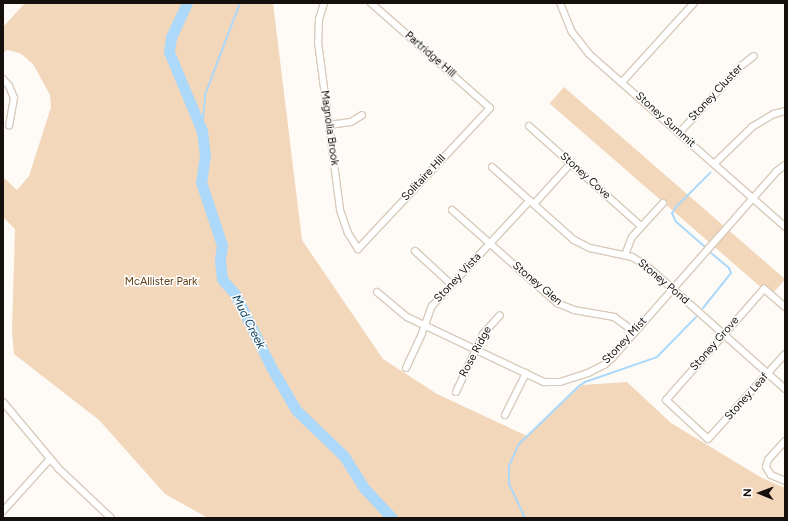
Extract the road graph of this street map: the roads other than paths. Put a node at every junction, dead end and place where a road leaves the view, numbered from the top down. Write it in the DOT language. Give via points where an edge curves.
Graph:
graph roads {
  1 [pos="324,3"];
  2 [pos="371,3"];
  3 [pos="560,3"];
  4 [pos="694,3"];
  5 [pos="754,56"];
  6 [pos="3,79"];
  7 [pos="622,82"];
  8 [pos="490,108"];
  9 [pos="785,111"];
  10 [pos="362,115"];
  11 [pos="329,125"];
  12 [pos="9,126"];
  13 [pos="529,126"];
  14 [pos="679,133"];
  15 [pos="571,163"];
  16 [pos="714,164"];
  17 [pos="785,165"];
  18 [pos="492,167"];
  19 [pos="753,198"];
  20 [pos="532,202"];
  21 [pos="663,203"];
  22 [pos="452,210"];
  23 [pos="641,226"];
  24 [pos="785,227"];
  25 [pos="489,244"];
  26 [pos="358,249"];
  27 [pos="415,251"];
  28 [pos="625,255"];
  29 [pos="452,285"];
  30 [pos="673,289"];
  31 [pos="377,292"];
  32 [pos="785,307"];
  33 [pos="500,315"];
  34 [pos="424,325"];
  35 [pos="635,332"];
  36 [pos="724,334"];
  37 [pos="475,350"];
  38 [pos="785,354"];
  39 [pos="406,368"];
  40 [pos="526,373"];
  41 [pos="768,374"];
  42 [pos="785,389"];
  43 [pos="456,392"];
  44 [pos="3,402"];
  45 [pos="505,416"];
  46 [pos="708,439"];
  47 [pos="785,441"];
  48 [pos="50,459"];
  49 [pos="785,481"];
  50 [pos="3,511"];
  51 [pos="112,518"];
  1 -- 11 [label="street, Magnolia Brook" via="319,19 318,42"];
  2 -- 8 [label="street, Partridge Hill"];
  3 -- 7 [label="street, Stoney Summit" via="578,42"];
  4 -- 7 [label="street"];
  5 -- 14 [label="street, Stoney Cluster" via="741,66"];
  6 -- 12 [label="street" via="14,98"];
  7 -- 14 [label="street, Stoney Summit"];
  8 -- 26 [label="street, Solitaire Hill"];
  9 -- 16 [label="street" via="774,114 752,127"];
  10 -- 11 [label="street" via="351,122"];
  11 -- 26 [label="street, Magnolia Brook" via="340,210 348,233"];
  13 -- 15 [label="street, Stoney Cove"];
  14 -- 16 [label="street, Stoney Summit"];
  15 -- 20 [label="street, Stoney Vista"];
  15 -- 23 [label="street, Stoney Cove"];
  16 -- 19 [label="street, Stoney Summit"];
  17 -- 19 [label="street, Stoney Mist"];
  18 -- 20 [label="street, Stoney Pond"];
  19 -- 24 [label="street, Stoney Summit"];
  19 -- 30 [label="street, Stoney Mist"];
  20 -- 25 [label="street, Stoney Vista"];
  20 -- 28 [label="street, Stoney Pond" via="569,236 584,246"];
  21 -- 23 [label="street"];
  22 -- 25 [label="street, Stoney Glen"];
  23 -- 28 [label="street" via="632,237"];
  25 -- 29 [label="street, Stoney Vista"];
  25 -- 35 [label="street, Stoney Glen" via="550,298 564,307 614,317"];
  27 -- 29 [label="street"];
  28 -- 30 [label="street, Stoney Pond" via="647,266"];
  29 -- 34 [label="street, Stoney Vista" via="432,306"];
  30 -- 35 [label="street, Stoney Mist"];
  30 -- 36 [label="street, Stoney Pond"];
  31 -- 34 [label="street, Stoney Mist" via="397,310"];
  32 -- 36 [label="street, Stoney Grove" via="764,288"];
  33 -- 37 [label="street, Rose Ridge" via="483,334"];
  34 -- 37 [label="street, Stoney Mist"];
  34 -- 39 [label="street, Stoney Vista"];
  35 -- 40 [label="street, Stoney Mist" via="604,365 588,373 554,383 544,382"];
  36 -- 41 [label="street, Stoney Pond"];
  36 -- 46 [label="street, Stoney Grove" via="666,400"];
  37 -- 40 [label="street, Stoney Mist"];
  37 -- 43 [label="street, Rose Ridge"];
  38 -- 41 [label="street, Stoney Leaf"];
  40 -- 45 [label="street"];
  41 -- 42 [label="street, Stoney Pond"];
  41 -- 46 [label="street, Stoney Leaf"];
  44 -- 48 [label="street"];
  47 -- 49 [label="street" via="768,460 767,470 771,475"];
  48 -- 50 [label="street"];
  48 -- 51 [label="street"];
}
